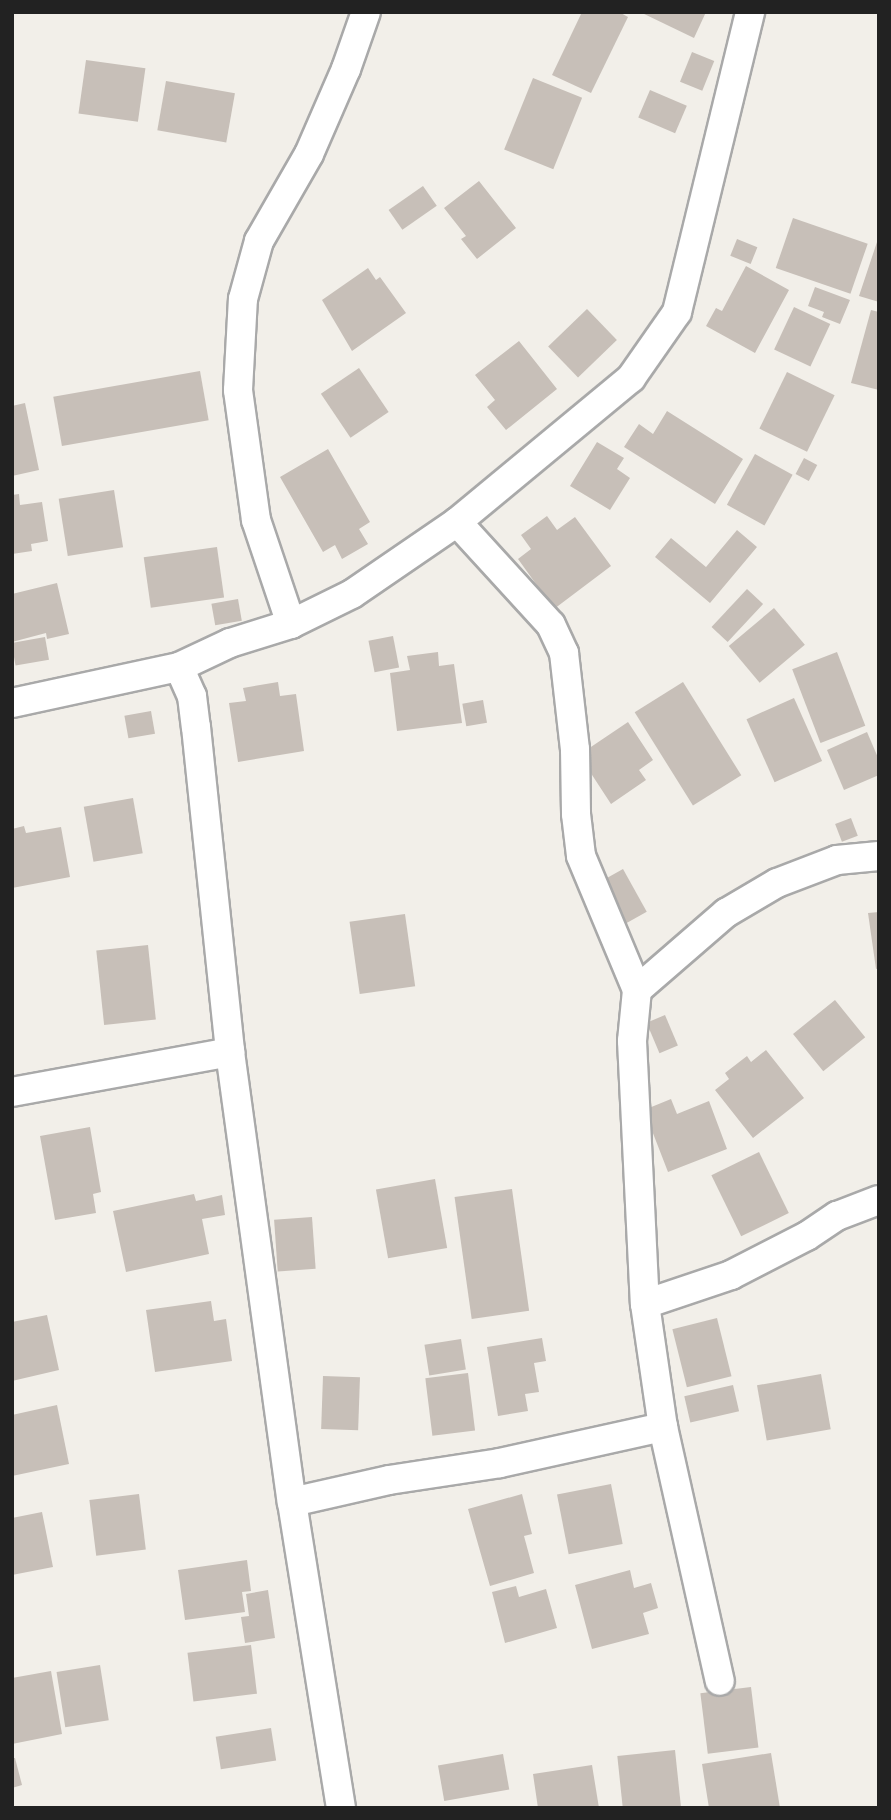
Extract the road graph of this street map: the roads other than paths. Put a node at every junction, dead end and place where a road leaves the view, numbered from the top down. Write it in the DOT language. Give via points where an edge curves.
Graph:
graph roads {
  1 [pos="366,12"];
  2 [pos="750,12"];
  3 [pos="457,522"];
  4 [pos="291,624"];
  5 [pos="179,667"];
  6 [pos="12,703"];
  7 [pos="879,856"];
  8 [pos="637,990"];
  9 [pos="230,1052"];
  10 [pos="12,1092"];
  11 [pos="879,1200"];
  12 [pos="645,1304"];
  13 [pos="663,1427"];
  14 [pos="292,1502"];
  15 [pos="720,1681"];
  16 [pos="341,1808"];
  1 -- 4 [label="street" via="309,153 259,241 243,299 238,390 256,520"];
  2 -- 3 [label="street" via="677,312 631,379"];
  3 -- 4 [label="street" via="352,594"];
  3 -- 8 [label="street" via="558,636 575,749 581,856"];
  4 -- 5 [label="street" via="230,643"];
  5 -- 6 [label="street"];
  5 -- 9 [label="street" via="192,696"];
  7 -- 8 [label="street" via="837,860 777,883 726,913"];
  8 -- 12 [label="street" via="632,1041"];
  9 -- 10 [label="street"];
  9 -- 14 [label="street"];
  11 -- 12 [label="street" via="837,1216 731,1275"];
  12 -- 13 [label="street"];
  13 -- 14 [label="street"];
  13 -- 15 [label="street"];
  14 -- 16 [label="street"];
}
